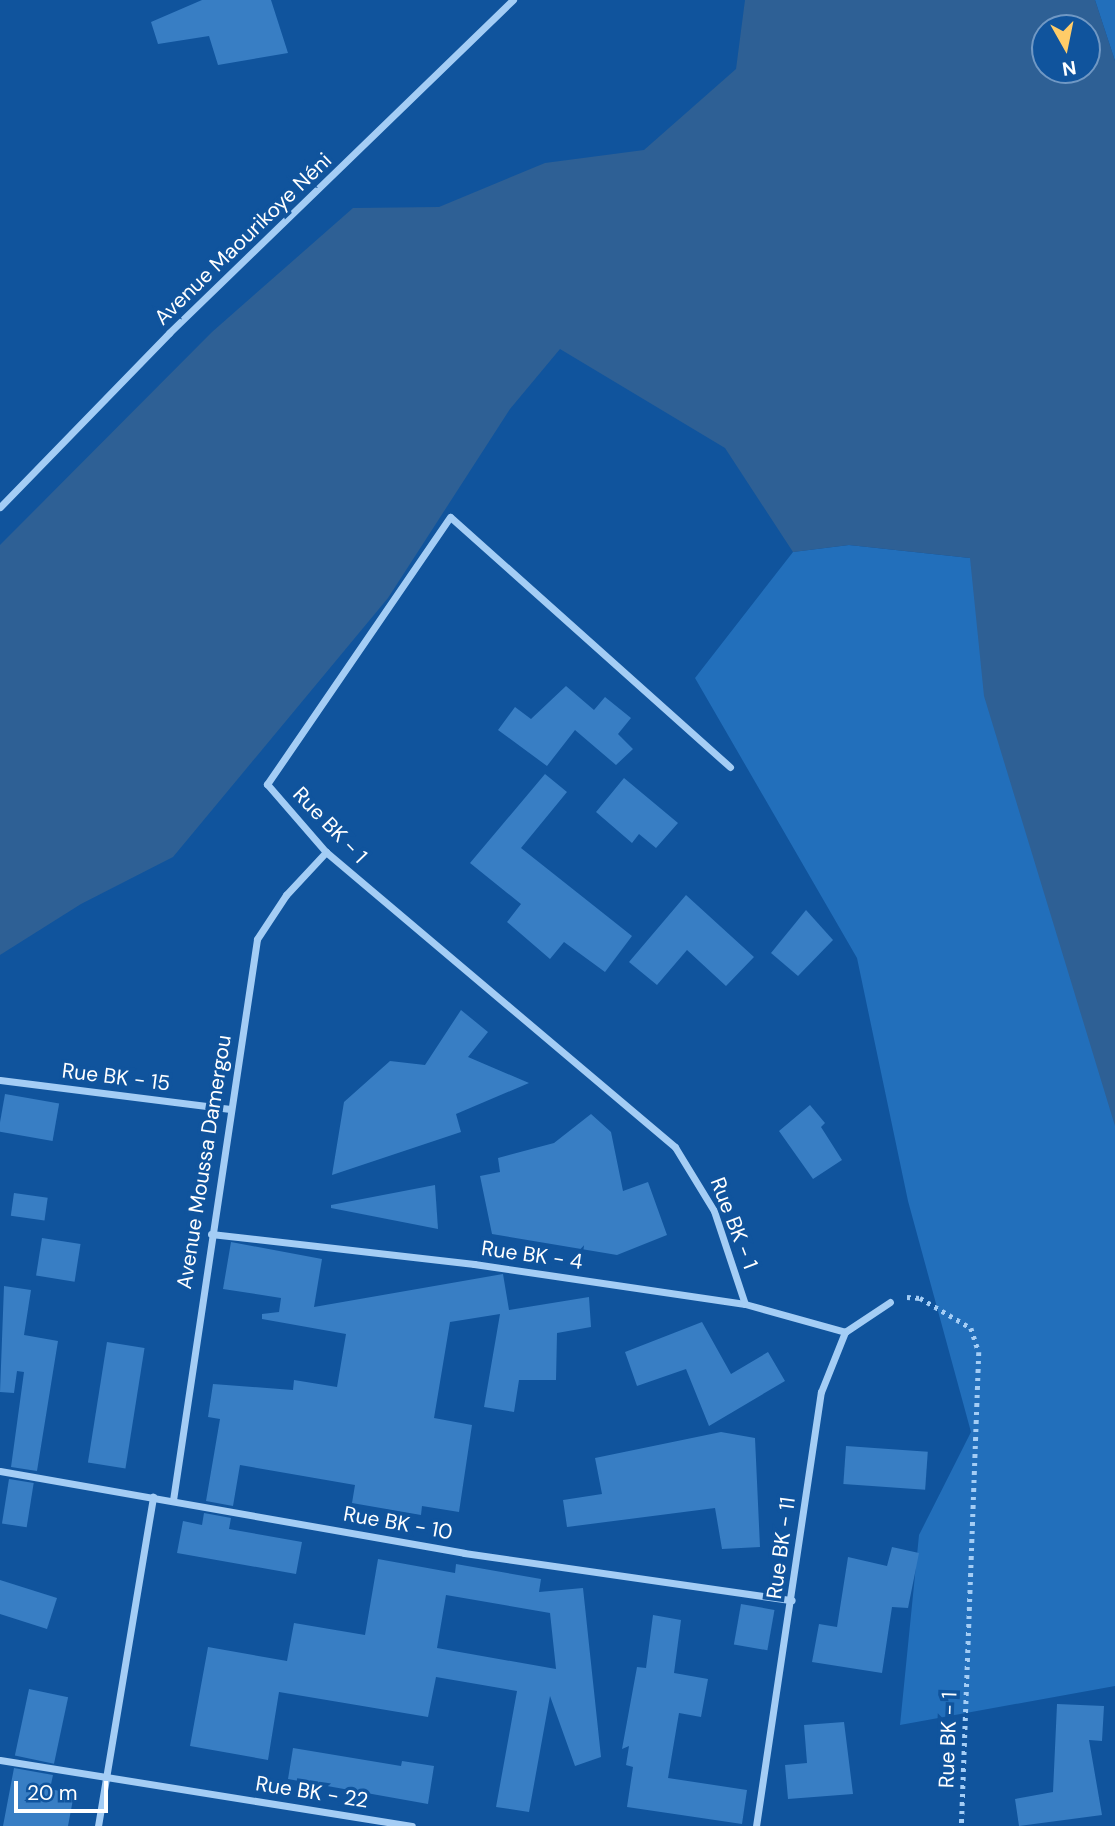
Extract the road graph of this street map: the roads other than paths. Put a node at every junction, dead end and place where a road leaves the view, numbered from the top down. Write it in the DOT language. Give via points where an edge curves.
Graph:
graph roads {
  1 [pos="513,0"];
  2 [pos="0,507"];
  3 [pos="730,767"];
  4 [pos="326,852"];
  5 [pos="0,1080"];
  6 [pos="228,1109"];
  7 [pos="211,1234"];
  8 [pos="890,1302"];
  9 [pos="745,1304"];
  10 [pos="845,1332"];
  11 [pos="0,1471"];
  12 [pos="153,1497"];
  13 [pos="173,1500"];
  14 [pos="792,1600"];
  15 [pos="0,1760"];
  16 [pos="106,1775"];
  17 [pos="98,1826"];
  18 [pos="412,1826"];
  19 [pos="756,1826"];
  1 -- 2 [label="street, Avenue Maourikoye Néni" via="169,333"];
  3 -- 4 [label="street, Rue BK - 1" via="450,517 267,785"];
  4 -- 6 [label="street, Avenue Moussa Damergou" via="286,895 257,940"];
  4 -- 9 [label="street, Rue BK - 1" via="675,1147 715,1211"];
  5 -- 6 [label="street, Rue BK - 15"];
  6 -- 7 [label="street, Avenue Moussa Damergou"];
  7 -- 9 [label="street, Rue BK - 4" via="474,1264"];
  7 -- 13 [label="street, Avenue Moussa Damergou"];
  8 -- 10 [label="street"];
  9 -- 10 [label="street, Rue BK - 4"];
  10 -- 14 [label="street, Rue BK - 11" via="821,1392"];
  11 -- 12 [label="street, Rue BK - 10"];
  12 -- 13 [label="street, Rue BK - 10"];
  12 -- 16 [label="street"];
  13 -- 14 [label="street, Rue BK - 10" via="464,1553"];
  14 -- 19 [label="street, Rue BK - 11"];
  15 -- 16 [label="street, Rue BK - 22"];
  16 -- 17 [label="street"];
  16 -- 18 [label="street, Rue BK - 22"];
}
